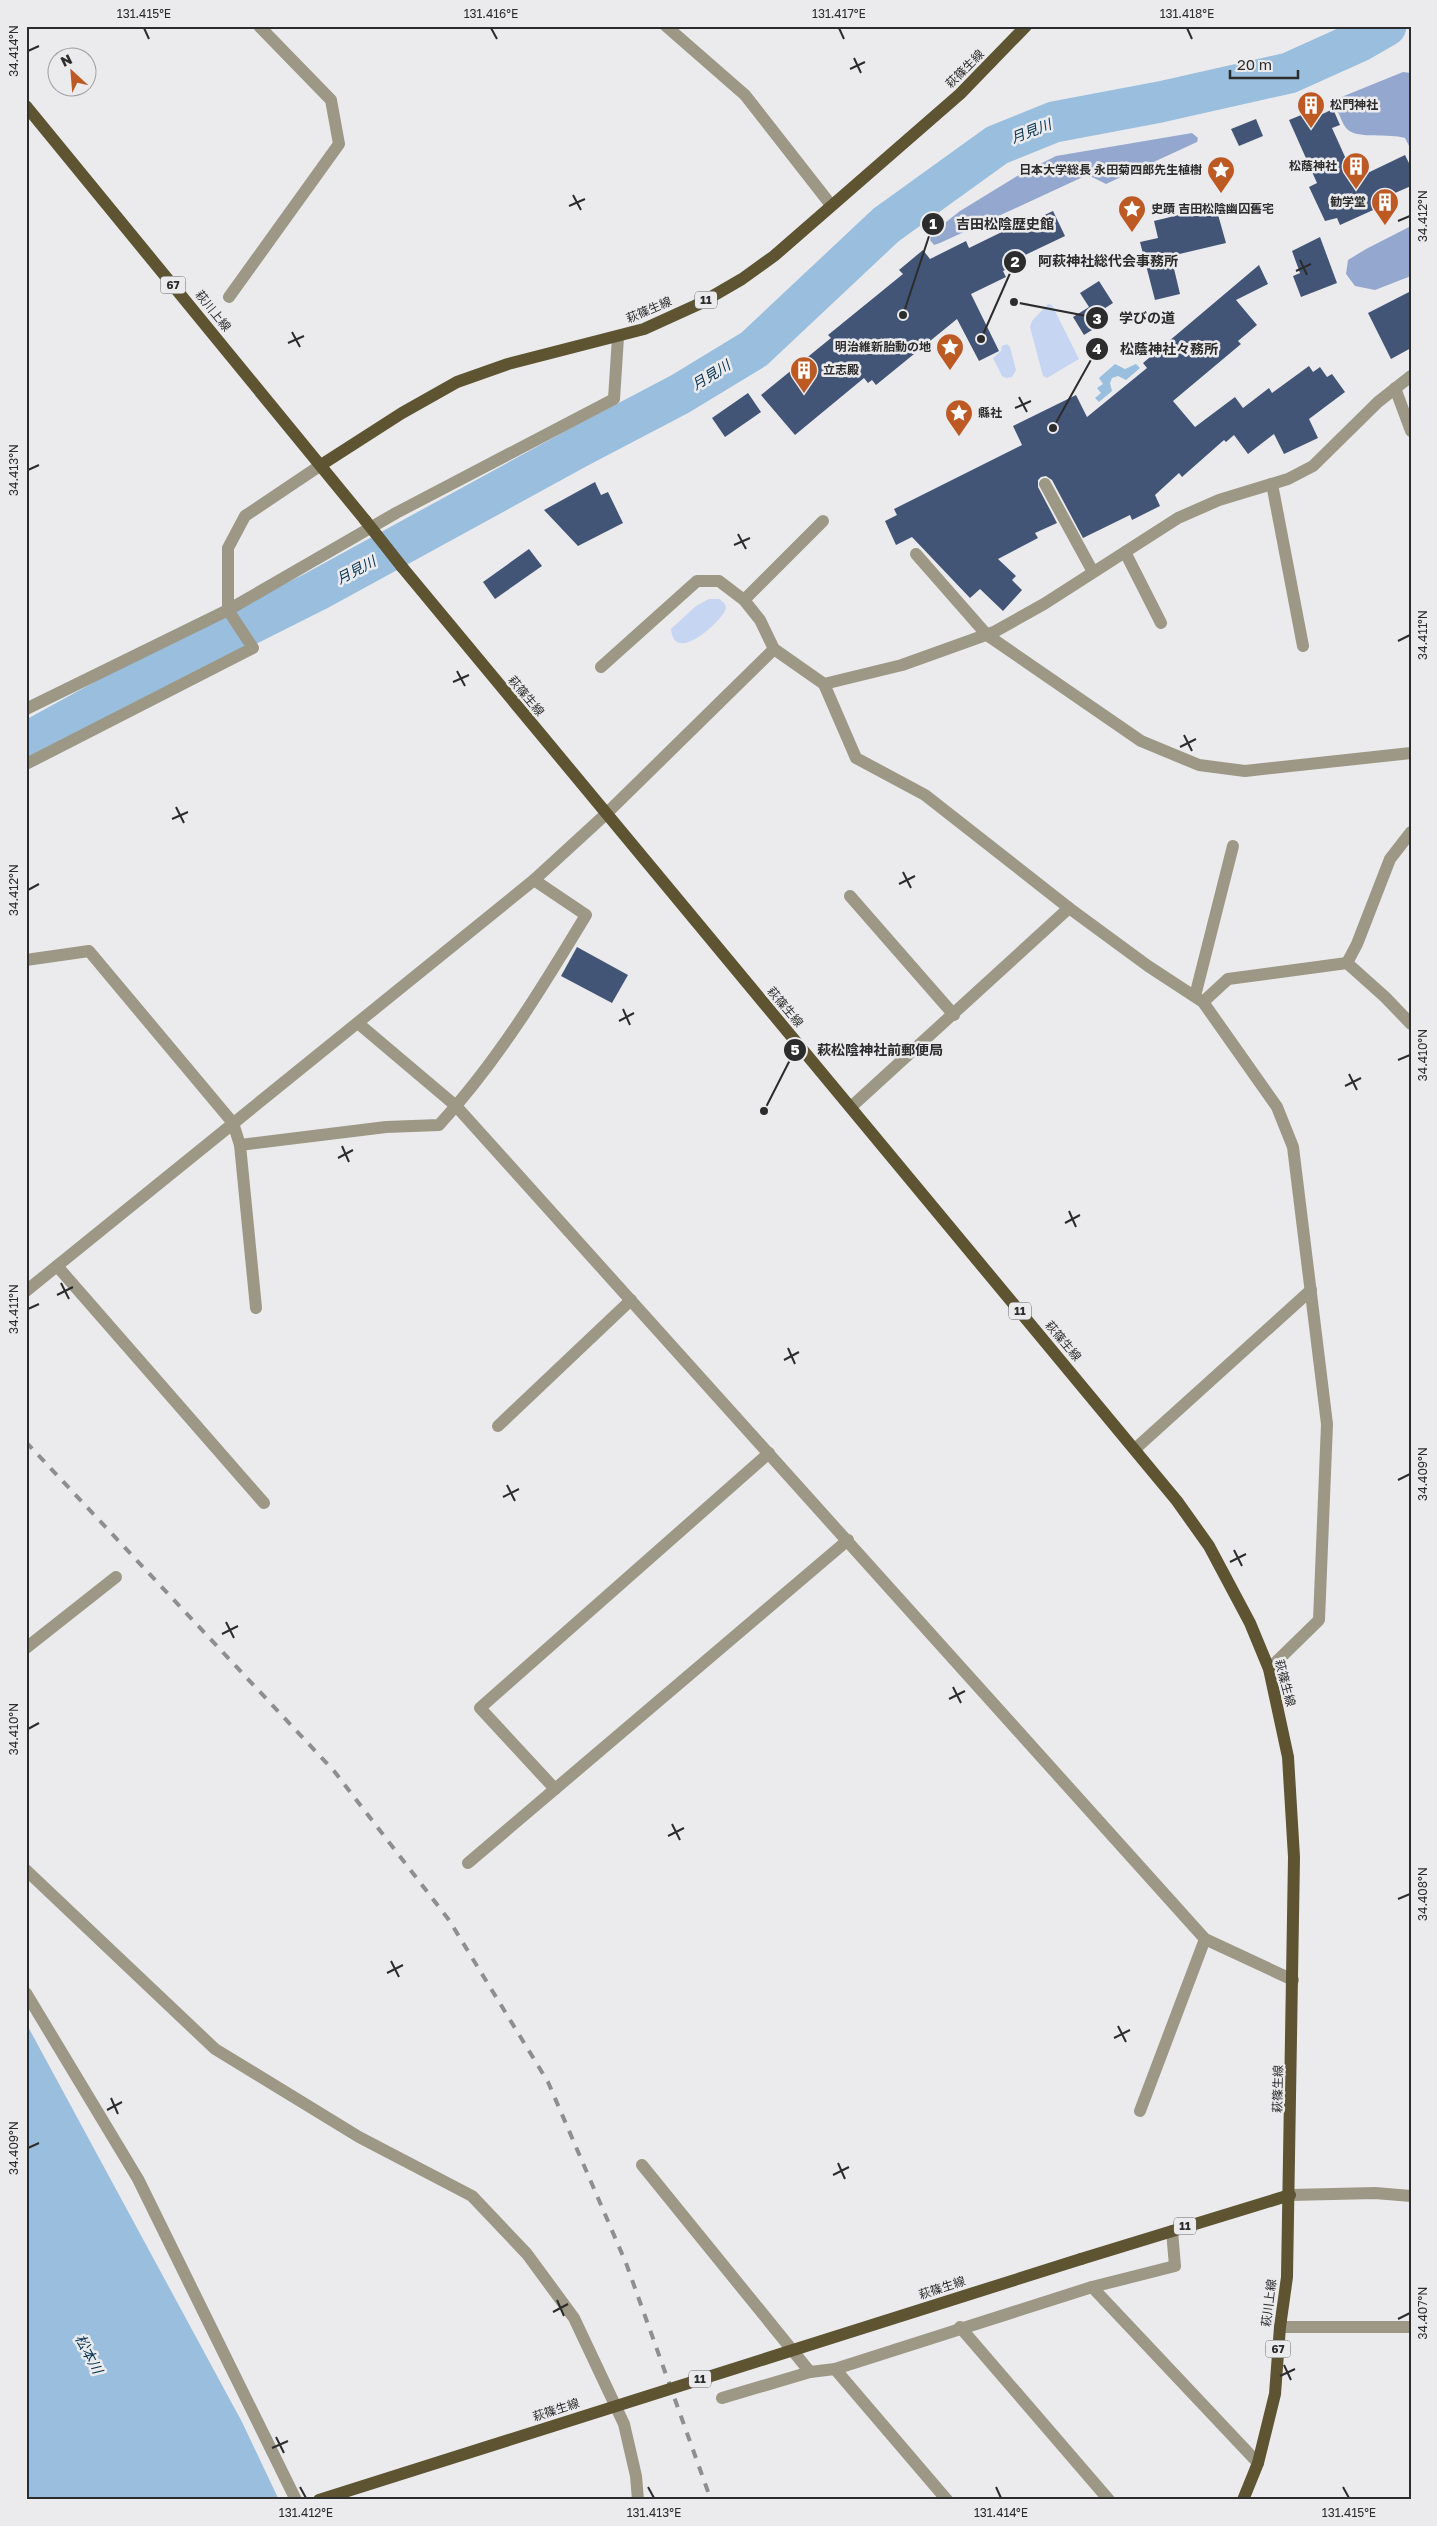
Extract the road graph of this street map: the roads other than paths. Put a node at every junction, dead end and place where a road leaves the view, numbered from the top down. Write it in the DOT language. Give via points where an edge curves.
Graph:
graph roads {
  1 [pos="259,26"];
  2 [pos="666,26"];
  3 [pos="1026,26"];
  4 [pos="26,106"];
  5 [pos="831,205"];
  6 [pos="229,297"];
  7 [pos="618,337"];
  8 [pos="1411,376"];
  9 [pos="1394,388"];
  10 [pos="1411,431"];
  11 [pos="321,465"];
  12 [pos="1045,484"];
  13 [pos="1272,484"];
  14 [pos="823,521"];
  15 [pos="1126,552"];
  16 [pos="916,554"];
  17 [pos="1093,572"];
  18 [pos="744,600"];
  19 [pos="228,610"];
  20 [pos="1161,623"];
  21 [pos="987,635"];
  22 [pos="1303,646"];
  23 [pos="774,649"];
  24 [pos="601,666"];
  25 [pos="824,684"];
  26 [pos="26,709"];
  27 [pos="1411,753"];
  28 [pos="26,764"];
  29 [pos="606,814"];
  30 [pos="1411,832"];
  31 [pos="1233,846"];
  32 [pos="534,880"];
  33 [pos="850,896"];
  34 [pos="1069,908"];
  35 [pos="26,960"];
  36 [pos="1347,963"];
  37 [pos="1199,999"];
  38 [pos="954,1015"];
  39 [pos="359,1024"];
  40 [pos="1411,1024"];
  41 [pos="456,1106"];
  42 [pos="851,1107"];
  43 [pos="233,1123"];
  44 [pos="240,1145"];
  45 [pos="57,1266"];
  46 [pos="1311,1290"];
  47 [pos="26,1291"];
  48 [pos="632,1300"];
  49 [pos="256,1308"];
  50 [pos="498,1426"];
  51 [pos="1135,1449"];
  52 [pos="769,1453"];
  53 [pos="264,1503"];
  54 [pos="848,1540"];
  55 [pos="116,1577"];
  56 [pos="26,1648"];
  57 [pos="1269,1669"];
  58 [pos="555,1789"];
  59 [pos="468,1863"];
  60 [pos="26,1870"];
  61 [pos="1205,1938"];
  62 [pos="1293,1980"];
  63 [pos="26,1993"];
  64 [pos="1140,2111"];
  65 [pos="642,2165"];
  66 [pos="1290,2194"];
  67 [pos="1411,2196"];
  68 [pos="1172,2230"];
  69 [pos="1092,2287"];
  70 [pos="1280,2327"];
  71 [pos="1411,2327"];
  72 [pos="960,2328"];
  73 [pos="834,2369"];
  74 [pos="810,2372"];
  75 [pos="722,2398"];
  76 [pos="1258,2463"];
  77 [pos="296,2500"];
  78 [pos="319,2500"];
  79 [pos="638,2500"];
  80 [pos="947,2500"];
  81 [pos="1109,2500"];
  82 [pos="1243,2500"];
  1 -- 6 [label="street" via="331,100 339,144"];
  2 -- 5 [label="street" via="745,95"];
  3 -- 5 [label="main road, 萩篠生線 / 11" via="960,94"];
  4 -- 11 [label="main road, 萩川上線 / 67"];
  5 -- 7 [label="main road, 萩篠生線 / 11" via="774,256 742,278 699,304"];
  7 -- 11 [label="main road, 萩篠生線 / 11" via="508,364 457,382"];
  7 -- 19 [label="street" via="614,399 396,513"];
  8 -- 9 [label="street"];
  9 -- 10 [label="street"];
  9 -- 13 [label="street" via="1313,466"];
  11 -- 19 [label="street" via="245,516 228,548"];
  11 -- 29 [label="main road, 萩篠生線 / 11, bridge"];
  12 -- 17 [label="street"];
  13 -- 15 [label="street" via="1219,500 1178,518"];
  13 -- 22 [label="street"];
  14 -- 18 [label="street"];
  15 -- 17 [label="street"];
  15 -- 20 [label="street"];
  16 -- 21 [label="street"];
  17 -- 21 [label="street"];
  18 -- 23 [label="street" via="760,620"];
  18 -- 24 [label="street" via="719,581 697,581"];
  19 -- 26 [label="street"];
  19 -- 28 [label="street" via="253,648"];
  21 -- 25 [label="street" via="902,665"];
  21 -- 27 [label="street" via="1141,741 1200,764 1245,771"];
  23 -- 25 [label="street"];
  23 -- 29 [label="street"];
  25 -- 34 [label="street" via="856,758 925,795"];
  29 -- 32 [label="street"];
  29 -- 42 [label="main road, 萩篠生線 / 11"];
  30 -- 36 [label="street" via="1390,858"];
  31 -- 37 [label="street"];
  32 -- 39 [label="street"];
  32 -- 41 [label="street" via="586,916 530,1007"];
  33 -- 38 [label="street"];
  34 -- 37 [label="street"];
  34 -- 38 [label="street"];
  35 -- 43 [label="street" via="89,951"];
  36 -- 37 [label="street" via="1228,979"];
  36 -- 40 [label="street"];
  37 -- 46 [label="street" via="1277,1107 1293,1147"];
  38 -- 42 [label="street"];
  39 -- 41 [label="street"];
  39 -- 43 [label="street"];
  41 -- 44 [label="street" via="439,1125 386,1127"];
  41 -- 48 [label="street"];
  42 -- 51 [label="main road, 萩篠生線 / 11"];
  43 -- 44 [label="street"];
  43 -- 45 [label="street"];
  44 -- 49 [label="street"];
  45 -- 47 [label="street"];
  45 -- 53 [label="street"];
  46 -- 51 [label="street"];
  46 -- 57 [label="street" via="1327,1424 1319,1620"];
  48 -- 50 [label="street"];
  48 -- 52 [label="street"];
  51 -- 57 [label="main road, 萩篠生線 / 11" via="1209,1546 1250,1623"];
  52 -- 54 [label="street"];
  52 -- 58 [label="street" via="480,1708"];
  54 -- 58 [label="street"];
  54 -- 61 [label="street"];
  55 -- 56 [label="street"];
  57 -- 62 [label="main road, 萩篠生線 / 11" via="1288,1756 1294,1857"];
  58 -- 59 [label="street"];
  60 -- 79 [label="street" via="215,2049 359,2137 472,2196 527,2254 574,2318 624,2424"];
  61 -- 62 [label="street"];
  61 -- 64 [label="street"];
  62 -- 66 [label="main road, 萩篠生線 / 11"];
  63 -- 77 [label="street" via="138,2179"];
  65 -- 74 [label="street"];
  66 -- 67 [label="street" via="1353,2192"];
  66 -- 68 [label="main road, 萩篠生線 / 11"];
  66 -- 70 [label="main road, 萩川上線 / 67"];
  68 -- 69 [label="street" via="1175,2266"];
  68 -- 78 [label="main road, 萩篠生線 / 11, bridge"];
  69 -- 72 [label="street"];
  69 -- 76 [label="street"];
  70 -- 71 [label="street"];
  70 -- 76 [label="main road, 萩川上線 / 67" via="1275,2394"];
  72 -- 73 [label="street"];
  72 -- 81 [label="street"];
  73 -- 74 [label="street"];
  73 -- 80 [label="street"];
  74 -- 75 [label="street"];
  76 -- 82 [label="main road, 萩川上線 / 67"];
}
